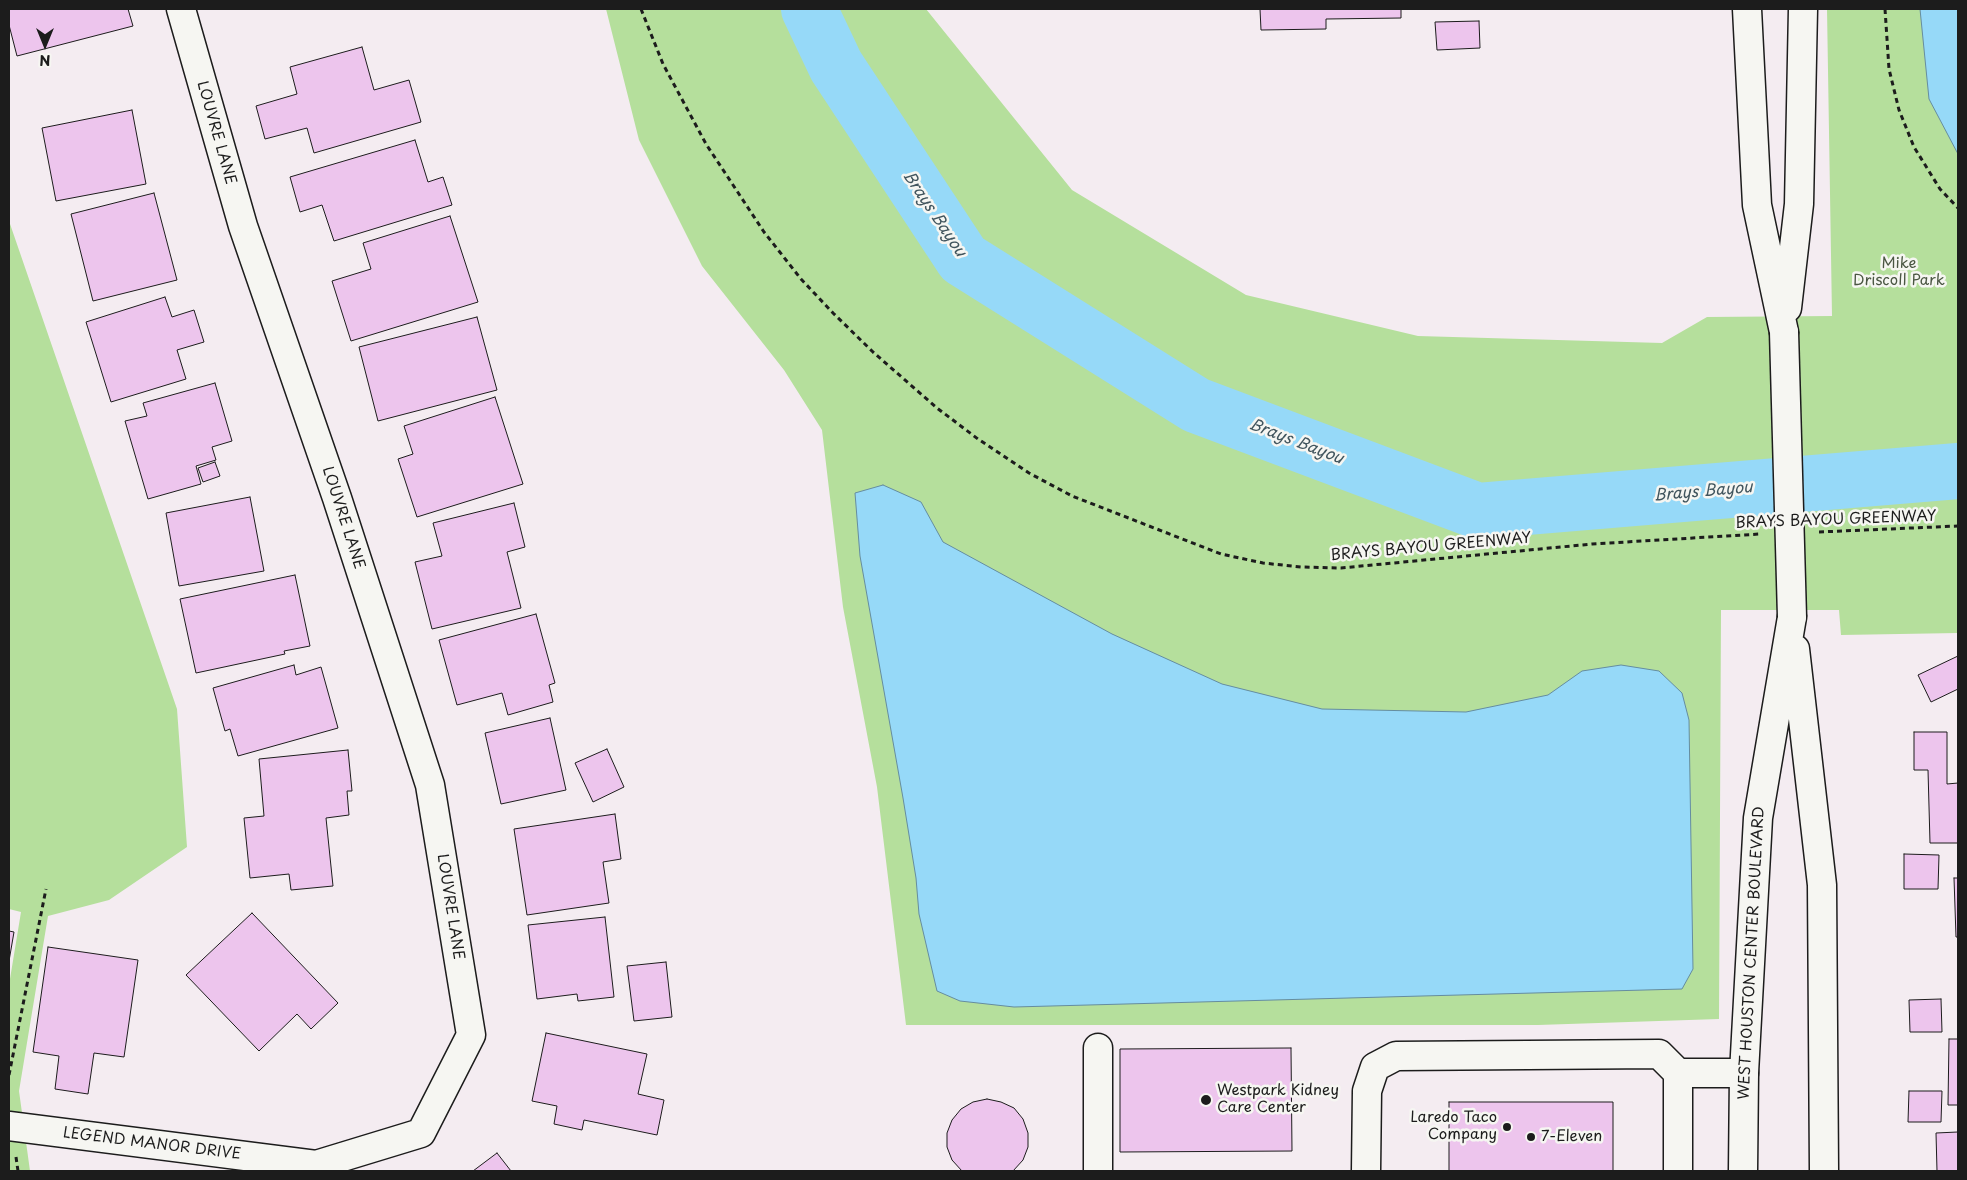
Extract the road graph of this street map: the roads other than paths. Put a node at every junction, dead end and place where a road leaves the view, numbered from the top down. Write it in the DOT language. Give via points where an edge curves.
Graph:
graph roads {
  1 [pos="181,9"];
  2 [pos="1746,9"];
  3 [pos="1803,9"];
  4 [pos="1784,332"];
  5 [pos="1792,617"];
  6 [pos="471,1035"];
  7 [pos="1098,1048"];
  8 [pos="1678,1073"];
  9 [pos="1744,1073"];
  10 [pos="9,1126"];
  11 [pos="1098,1171"];
  12 [pos="1366,1171"];
  13 [pos="1678,1171"];
  14 [pos="1743,1171"];
  15 [pos="1824,1171"];
  1 -- 6 [label="main road, LOUVRE LANE" via="243,226 337,498 430,785"];
  2 -- 4 [label="main road, WEST HOUSTON CENTER BOULEVARD" via="1757,205"];
  3 -- 4 [label="main road, WEST HOUSTON CENTER BOULEVARD" via="1799,204"];
  4 -- 5 [label="main road, WEST HOUSTON CENTER BOULEVARD, bridge"];
  5 -- 9 [label="main road, WEST HOUSTON CENTER BOULEVARD" via="1758,818"];
  5 -- 15 [label="main road, WEST HOUSTON CENTER BOULEVARD" via="1822,885"];
  6 -- 10 [label="main road, LEGEND MANOR DRIVE" via="421,1133 316,1166"];
  7 -- 11 [label="main road"];
  8 -- 9 [label="main road"];
  8 -- 12 [label="main road" via="1659,1054 1396,1056 1375,1067 1367,1091"];
  8 -- 13 [label="main road"];
  9 -- 14 [label="main road, WEST HOUSTON CENTER BOULEVARD"];
}
